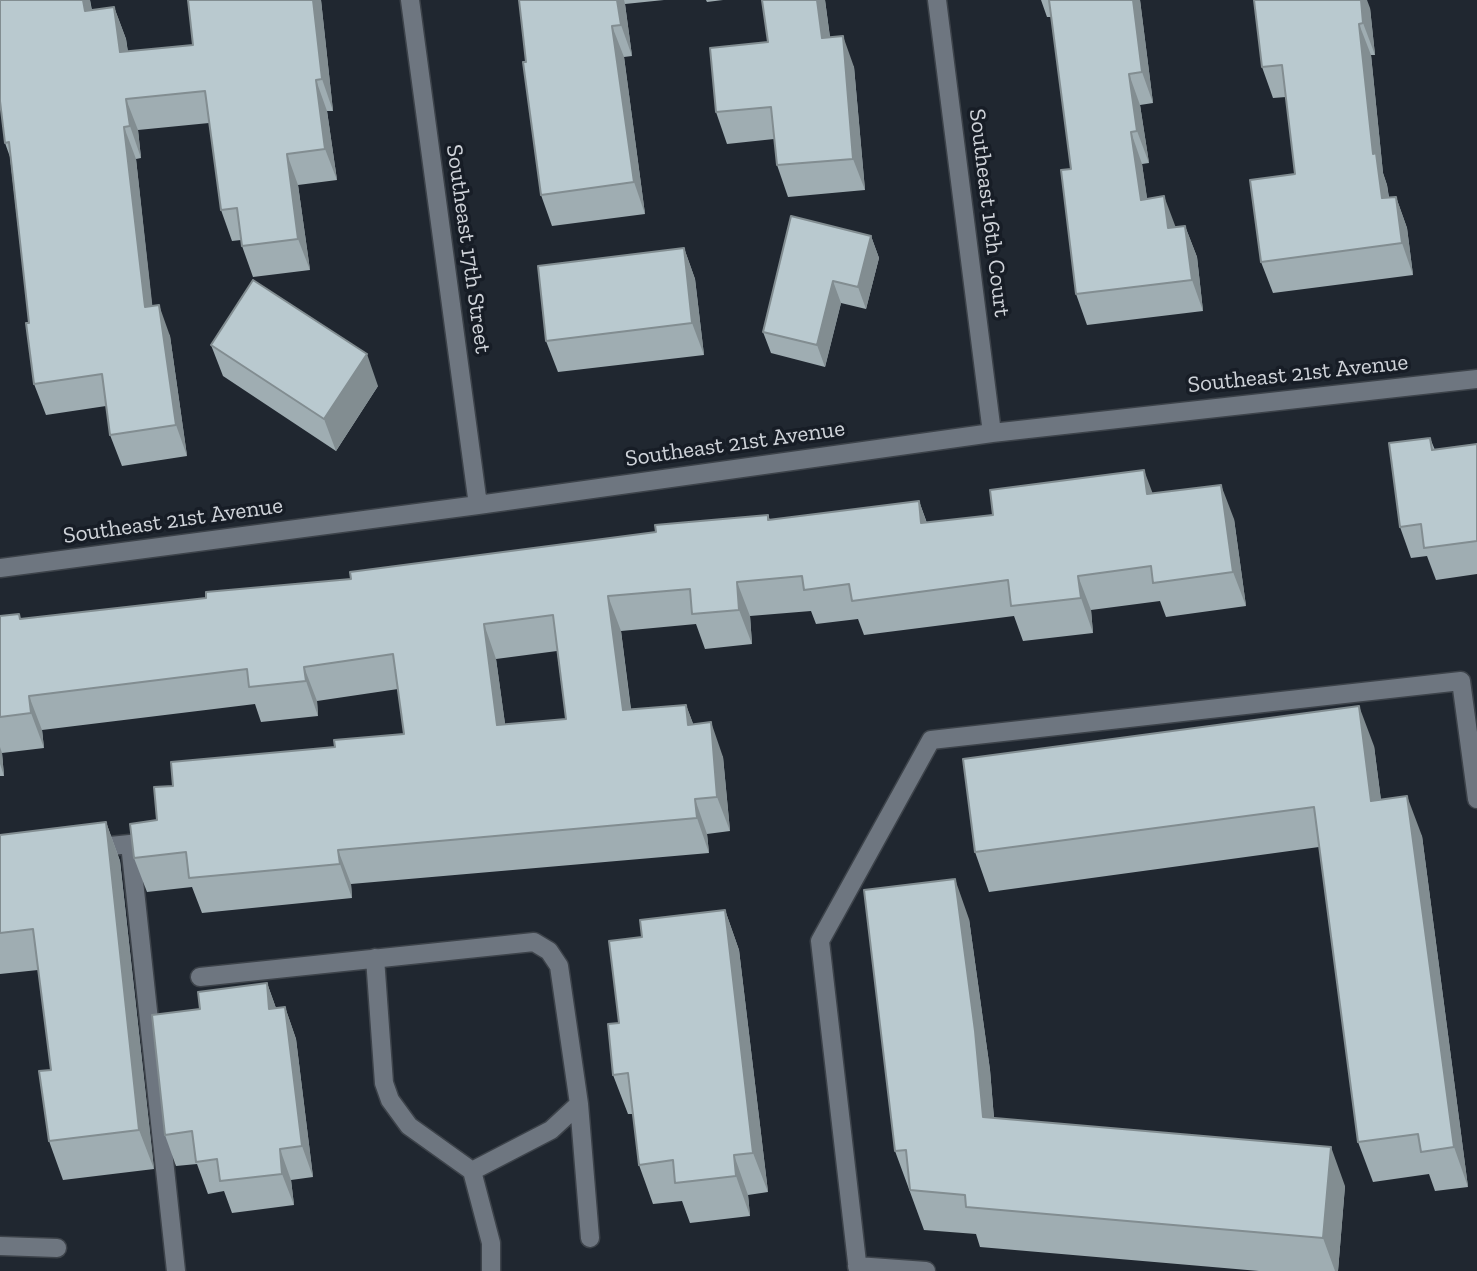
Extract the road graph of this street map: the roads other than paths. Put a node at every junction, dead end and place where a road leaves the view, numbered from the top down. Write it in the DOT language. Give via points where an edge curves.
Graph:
graph roads {
  1 [pos="411,0"];
  2 [pos="937,0"];
  3 [pos="1477,379"];
  4 [pos="992,433"];
  5 [pos="478,505"];
  6 [pos="0,568"];
  7 [pos="1477,799"];
  8 [pos="78,849"];
  9 [pos="375,958"];
  10 [pos="200,977"];
  11 [pos="579,1104"];
  12 [pos="472,1171"];
  13 [pos="590,1238"];
  14 [pos="0,1245"];
  15 [pos="57,1248"];
  16 [pos="858,1268"];
  17 [pos="176,1271"];
  18 [pos="491,1271"];
  19 [pos="926,1271"];
  1 -- 5 [label="street, Southeast 17th Street"];
  2 -- 4 [label="street, Southeast 16th Court"];
  3 -- 4 [label="street, Southeast 21st Avenue"];
  4 -- 5 [label="street, Southeast 21st Avenue"];
  5 -- 6 [label="street, Southeast 21st Avenue"];
  7 -- 16 [label="street" via="1461,681 931,740 820,941"];
  8 -- 17 [label="street" via="130,844"];
  9 -- 10 [label="street"];
  9 -- 11 [label="street" via="534,942 549,951 559,966"];
  9 -- 12 [label="street" via="384,1083 390,1100 409,1126"];
  11 -- 12 [label="street" via="551,1130"];
  11 -- 13 [label="street"];
  12 -- 18 [label="street" via="491,1243"];
  14 -- 15 [label="street"];
  16 -- 19 [label="street"];
}
